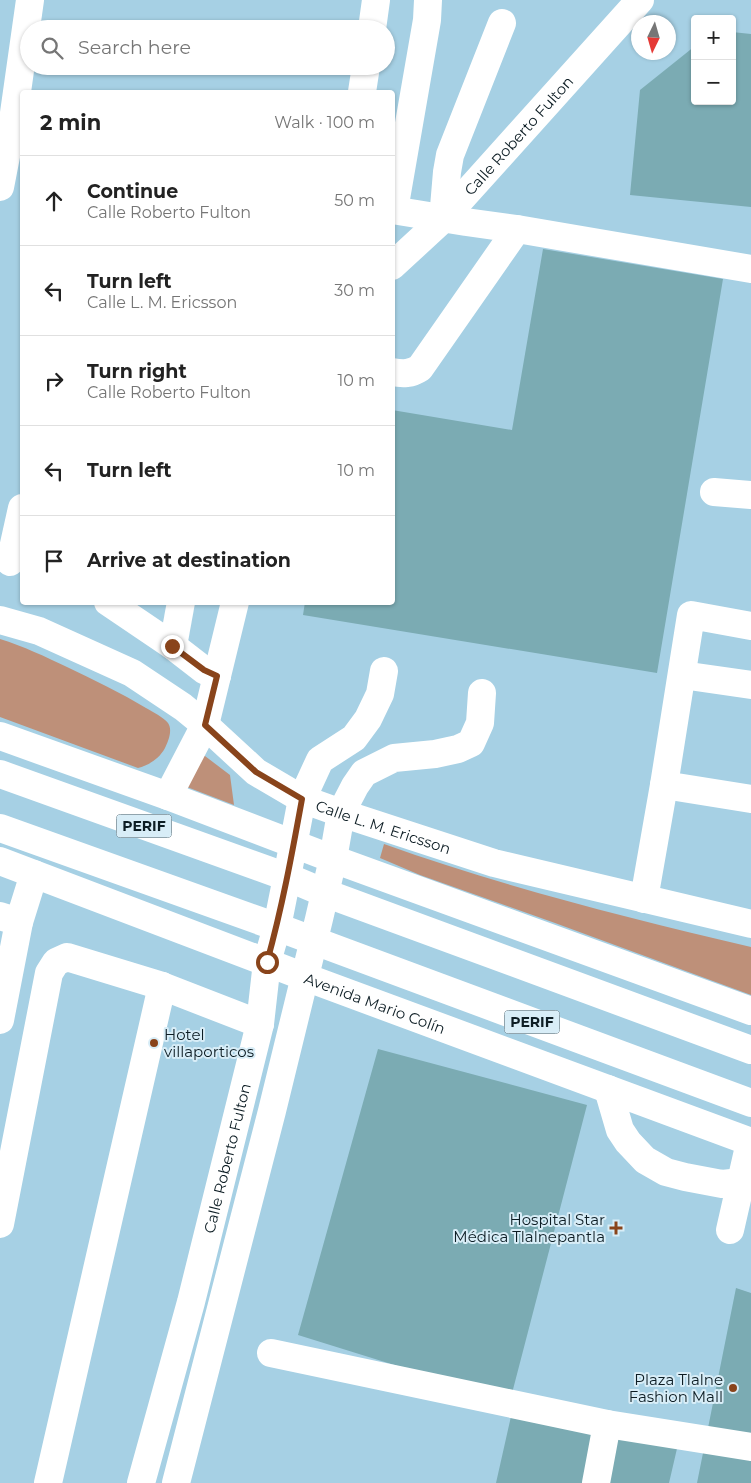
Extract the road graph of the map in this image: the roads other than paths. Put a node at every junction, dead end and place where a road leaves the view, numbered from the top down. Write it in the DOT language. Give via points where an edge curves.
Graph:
graph roads {
  1 [pos="30,0"];
  2 [pos="376,0"];
  3 [pos="428,0"];
  4 [pos="640,0"];
  5 [pos="27,20"];
  6 [pos="373,20"];
  7 [pos="502,22"];
  8 [pos="20,67"];
  9 [pos="365,75"];
  10 [pos="362,90"];
  11 [pos="12,120"];
  12 [pos="0,187"];
  13 [pos="395,199"];
  14 [pos="395,210"];
  15 [pos="443,219"];
  16 [pos="517,229"];
  17 [pos="395,263"];
  18 [pos="751,269"];
  19 [pos="395,373"];
  20 [pos="714,492"];
  21 [pos="751,495"];
  22 [pos="20,518"];
  23 [pos="11,563"];
  24 [pos="112,605"];
  25 [pos="180,605"];
  26 [pos="234,605"];
  27 [pos="0,620"];
  28 [pos="751,626"];
  29 [pos="172,646"];
  30 [pos="384,671"];
  31 [pos="682,675"];
  32 [pos="217,676"];
  33 [pos="751,685"];
  34 [pos="482,693"];
  35 [pos="205,725"];
  36 [pos="0,736"];
  37 [pos="0,774"];
  38 [pos="664,785"];
  39 [pos="168,796"];
  40 [pos="302,799"];
  41 [pos="751,799"];
  42 [pos="341,813"];
  43 [pos="0,828"];
  44 [pos="294,844"];
  45 [pos="333,859"];
  46 [pos="0,862"];
  47 [pos="34,874"];
  48 [pos="287,877"];
  49 [pos="325,893"];
  50 [pos="644,899"];
  51 [pos="10,919"];
  52 [pos="751,924"];
  53 [pos="276,927"];
  54 [pos="314,941"];
  55 [pos="267,962"];
  56 [pos="305,976"];
  57 [pos="162,986"];
  58 [pos="751,1011"];
  59 [pos="0,1020"];
  60 [pos="260,1024"];
  61 [pos="751,1050"];
  62 [pos="608,1089"];
  63 [pos="715,1090"];
  64 [pos="241,1103"];
  65 [pos="751,1103"];
  66 [pos="272,1111"];
  67 [pos="704,1124"];
  68 [pos="751,1142"];
  69 [pos="741,1182"];
  70 [pos="0,1224"];
  71 [pos="730,1230"];
  72 [pos="192,1302"];
  73 [pos="222,1310"];
  74 [pos="271,1353"];
  75 [pos="608,1424"];
  76 [pos="751,1447"];
  77 [pos="48,1483"];
  78 [pos="141,1483"];
  79 [pos="176,1483"];
  80 [pos="596,1483"];
  1 -- 5 [label="main road"];
  2 -- 6 [label="main road"];
  3 -- 13 [label="main road"];
  4 -- 15 [label="main road, Calle Roberto Fulton"];
  7 -- 15 [label="main road" via="450,155"];
  8 -- 11 [label="main road"];
  9 -- 10 [label="main road"];
  11 -- 12 [label="main road"];
  14 -- 15 [label="main road"];
  15 -- 16 [label="main road"];
  15 -- 17 [label="main road, Calle Roberto Fulton"];
  16 -- 18 [label="main road"];
  16 -- 19 [label="main road" via="420,368 403,374"];
  20 -- 21 [label="main road"];
  22 -- 23 [label="main road"];
  24 -- 29 [label="main road"];
  25 -- 29 [label="main road"];
  26 -- 32 [label="main road"];
  27 -- 35 [label="main road, Calle L. M. Ericsson" via="39,631 132,673"];
  28 -- 31 [label="main road" via="691,615"];
  29 -- 32 [label="main road"];
  30 -- 40 [label="main road, Calle Roberto Fulton" via="380,694 368,719 354,738 320,760"];
  31 -- 33 [label="main road"];
  31 -- 38 [label="main road"];
  32 -- 35 [label="main road"];
  34 -- 42 [label="main road" via="480,723 471,743 435,754 394,758 364,773"];
  35 -- 39 [label="main road"];
  35 -- 40 [label="main road, Calle L. M. Ericsson" via="256,772"];
  36 -- 39 [label="main road"];
  37 -- 48 [label="main road, PERIF"];
  38 -- 41 [label="main road"];
  38 -- 50 [label="main road"];
  39 -- 44 [label="main road"];
  40 -- 42 [label="main road, Calle L. M. Ericsson"];
  40 -- 44 [label="main road, Calle Roberto Fulton"];
  42 -- 45 [label="main road"];
  42 -- 50 [label="main road, Calle L. M. Ericsson" via="494,863"];
  43 -- 53 [label="main road, PERIF"];
  44 -- 45 [label="main road"];
  44 -- 48 [label="main road, Calle Roberto Fulton"];
  45 -- 49 [label="main road"];
  45 -- 58 [label="main road"];
  46 -- 47 [label="main road, Avenida Mario Colín"];
  47 -- 51 [label="main road"];
  47 -- 55 [label="main road, Avenida Mario Colín"];
  48 -- 49 [label="main road, PERIF"];
  48 -- 53 [label="main road, Calle Roberto Fulton"];
  49 -- 54 [label="main road"];
  49 -- 61 [label="main road, PERIF"];
  50 -- 52 [label="main road, Calle L. M. Ericsson"];
  51 -- 59 [label="main road"];
  53 -- 54 [label="main road, PERIF"];
  53 -- 55 [label="main road, Calle Roberto Fulton"];
  54 -- 56 [label="main road"];
  54 -- 63 [label="main road, PERIF"];
  55 -- 56 [label="main road, Avenida Mario Colín"];
  55 -- 60 [label="main road, Calle Roberto Fulton"];
  56 -- 62 [label="main road, Avenida Mario Colín"];
  56 -- 66 [label="main road"];
  57 -- 60 [label="main road"];
  57 -- 70 [label="main road" via="67,957 56,962 49,973"];
  57 -- 77 [label="main road"];
  60 -- 64 [label="main road, Calle Roberto Fulton"];
  62 -- 67 [label="main road, Avenida Mario Colín"];
  62 -- 69 [label="main road" via="620,1130 645,1160 666,1172 685,1177 722,1184"];
  63 -- 65 [label="main road, PERIF"];
  63 -- 67 [label="main road"];
  64 -- 66 [label="main road"];
  64 -- 72 [label="main road, Calle Roberto Fulton"];
  66 -- 73 [label="main road"];
  67 -- 68 [label="main road, Avenida Mario Colín"];
  68 -- 69 [label="main road"];
  69 -- 71 [label="main road"];
  72 -- 73 [label="main road"];
  72 -- 78 [label="main road, Calle Roberto Fulton"];
  73 -- 79 [label="main road"];
  74 -- 75 [label="main road"];
  75 -- 76 [label="main road"];
  75 -- 80 [label="main road"];
}
